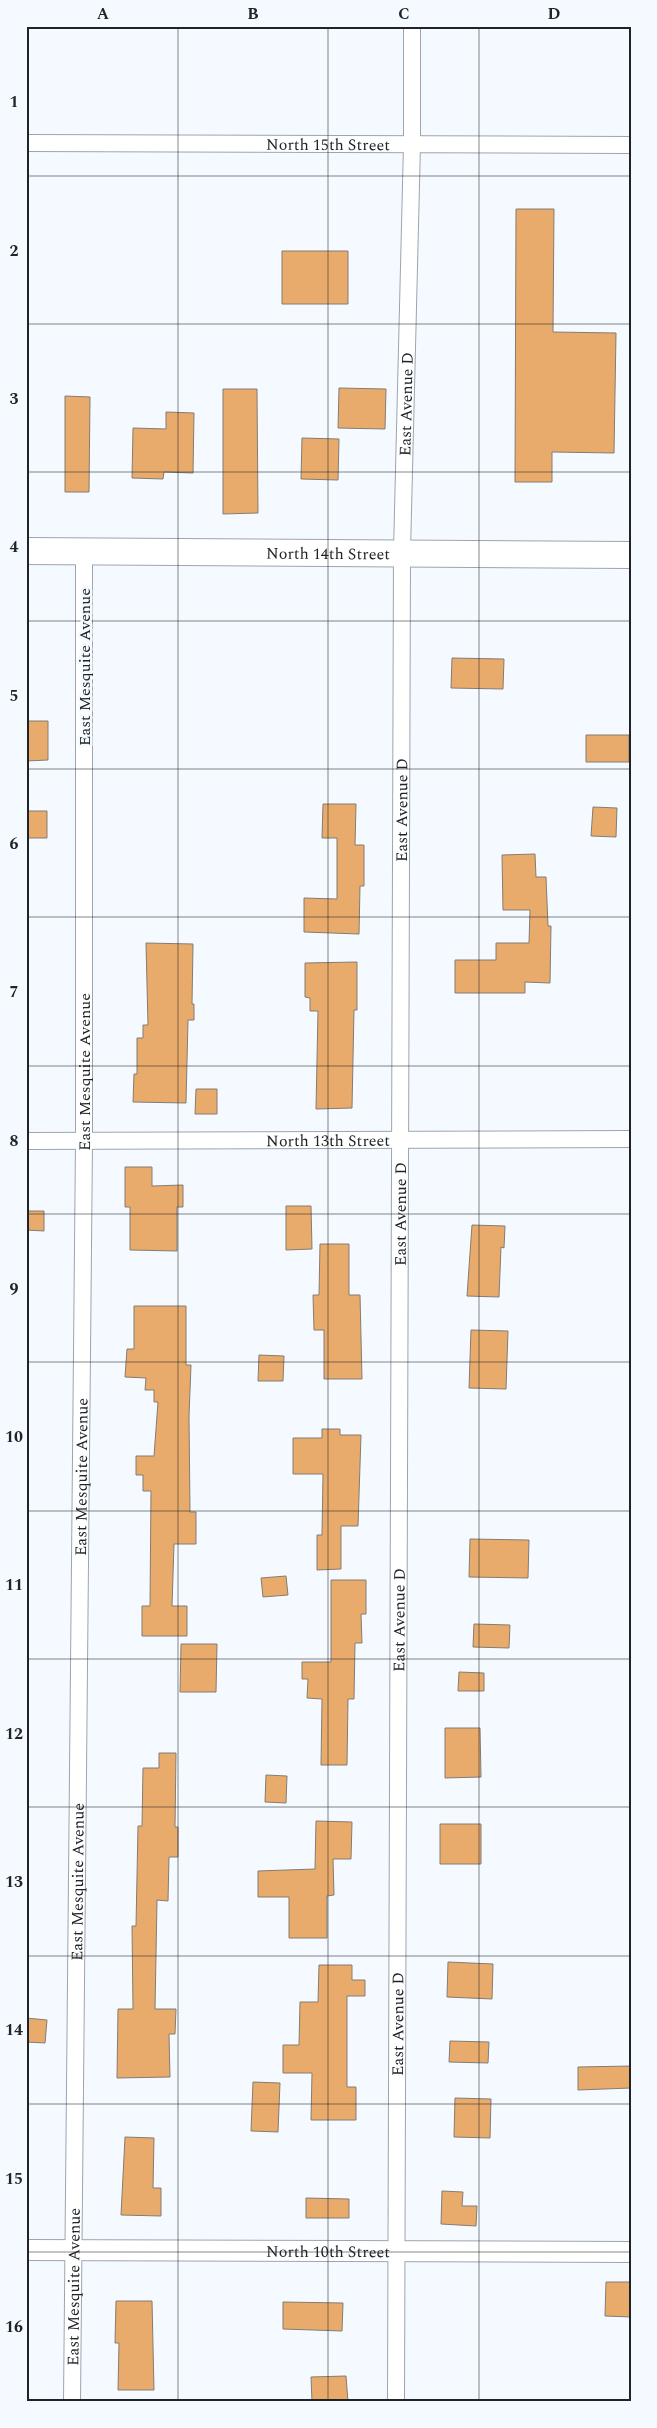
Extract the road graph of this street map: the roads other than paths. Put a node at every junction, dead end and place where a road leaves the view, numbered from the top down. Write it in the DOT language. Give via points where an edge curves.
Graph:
graph roads {
  1 [pos="412,26"];
  2 [pos="26,143"];
  3 [pos="412,144"];
  4 [pos="631,145"];
  5 [pos="26,552"];
  6 [pos="84,552"];
  7 [pos="402,552"];
  8 [pos="631,555"];
  9 [pos="631,1140"];
  10 [pos="26,1141"];
  11 [pos="400,1141"];
  12 [pos="84,1142"];
  13 [pos="26,2250"];
  14 [pos="72,2250"];
  15 [pos="395,2250"];
  16 [pos="631,2252"];
  17 [pos="72,2402"];
  18 [pos="396,2402"];
  1 -- 3 [label="street, East Avenue D"];
  2 -- 3 [label="street, North 15th Street"];
  3 -- 4 [label="street, North 15th Street"];
  3 -- 7 [label="street, East Avenue D"];
  5 -- 6 [label="main road, North 14th Street"];
  6 -- 7 [label="main road, North 14th Street"];
  6 -- 12 [label="street, East Mesquite Avenue"];
  7 -- 8 [label="main road, North 14th Street"];
  7 -- 11 [label="street, East Avenue D"];
  9 -- 11 [label="street, North 13th Street"];
  10 -- 12 [label="street, North 13th Street"];
  11 -- 12 [label="street, North 13th Street"];
  11 -- 15 [label="street, East Avenue D"];
  12 -- 14 [label="street, East Mesquite Avenue"];
  13 -- 14 [label="street, North 10th Street"];
  14 -- 15 [label="street, North 10th Street"];
  14 -- 17 [label="street, East Mesquite Avenue"];
  15 -- 16 [label="street, North 10th Street"];
  15 -- 18 [label="street, East Avenue D"];
}
